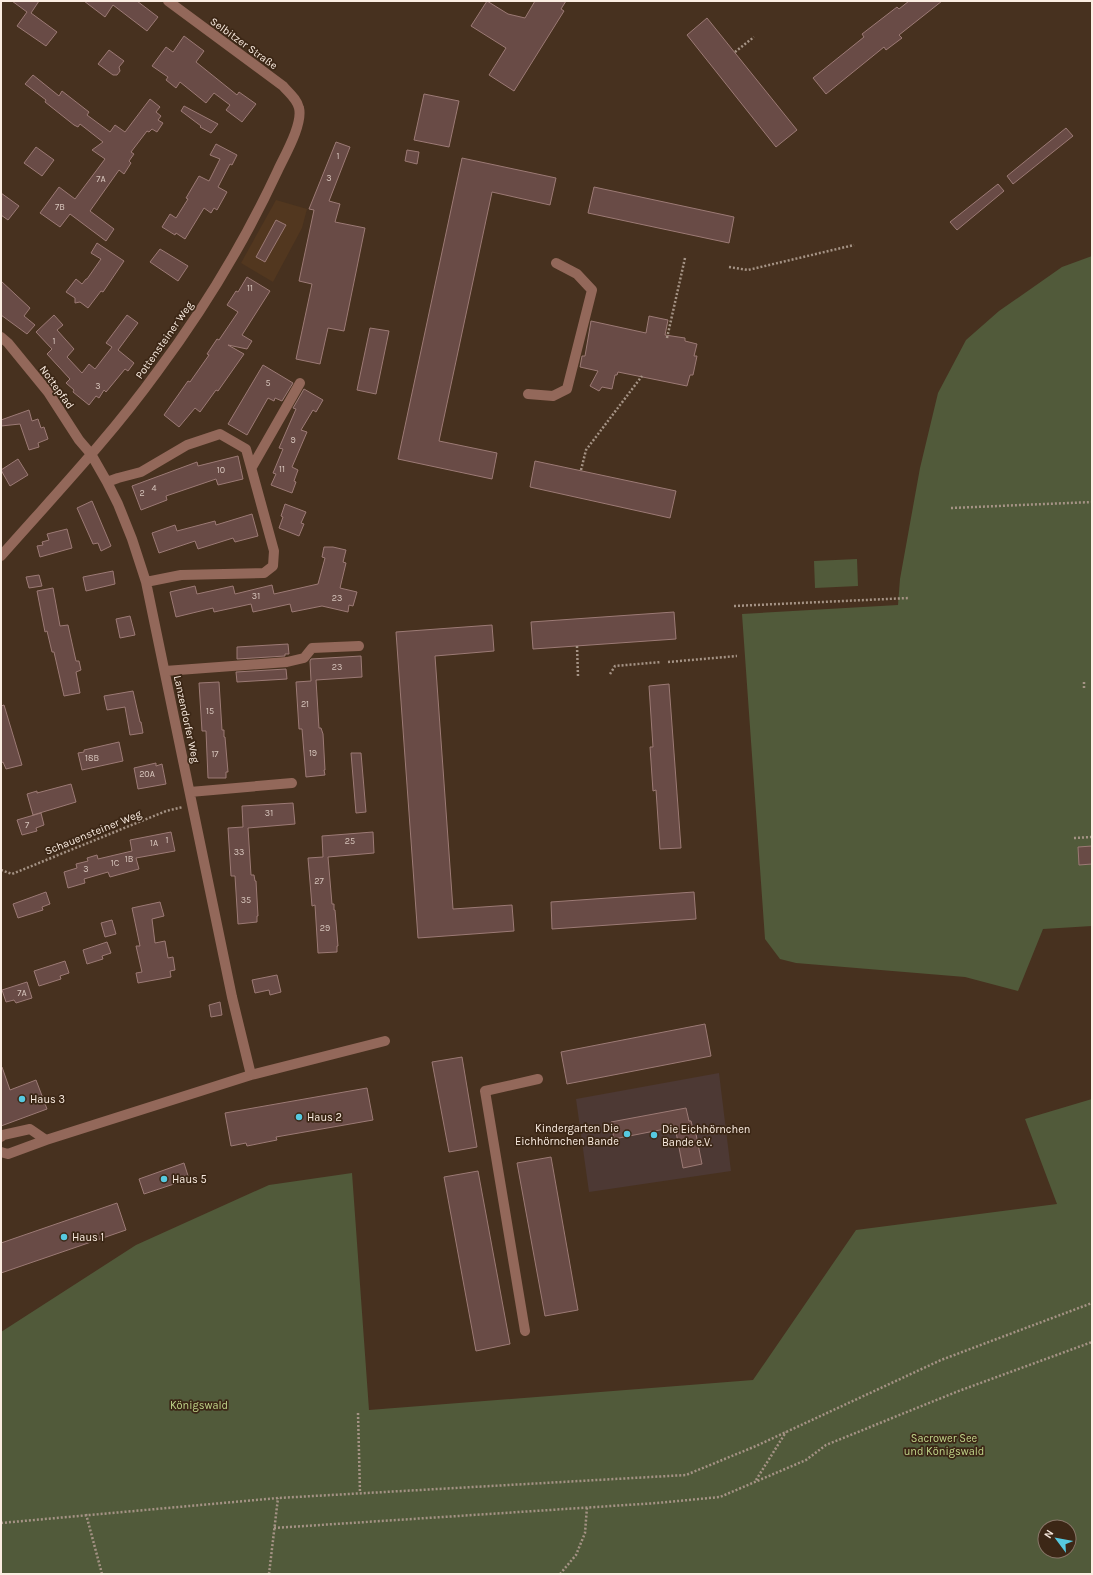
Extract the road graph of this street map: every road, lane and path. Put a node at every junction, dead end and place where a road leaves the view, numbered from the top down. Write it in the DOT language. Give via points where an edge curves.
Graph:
graph roads {
  1 [pos="168,1"];
  2 [pos="754,37"];
  3 [pos="735,52"];
  4 [pos="300,109"];
  5 [pos="854,245"];
  6 [pos="685,258"];
  7 [pos="556,263"];
  8 [pos="729,267"];
  9 [pos="1,337"];
  10 [pos="668,338"];
  11 [pos="642,376"];
  12 [pos="300,383"];
  13 [pos="528,394"];
  14 [pos="91,454"];
  15 [pos="252,468"];
  16 [pos="581,470"];
  17 [pos="107,482"];
  18 [pos="1092,502"];
  19 [pos="951,508"];
  20 [pos="1,556"];
  21 [pos="146,582"];
  22 [pos="909,598"];
  23 [pos="734,606"];
  24 [pos="359,646"];
  25 [pos="577,646"];
  26 [pos="737,656"];
  27 [pos="661,662"];
  28 [pos="668,662"];
  29 [pos="165,671"];
  30 [pos="610,674"];
  31 [pos="578,676"];
  32 [pos="1084,682"];
  33 [pos="1084,688"];
  34 [pos="292,783"];
  35 [pos="190,792"];
  36 [pos="193,805"];
  37 [pos="1092,837"];
  38 [pos="1074,838"];
  39 [pos="1,870"];
  40 [pos="385,1041"];
  41 [pos="251,1075"];
  42 [pos="538,1079"];
  43 [pos="1,1137"];
  44 [pos="46,1140"];
  45 [pos="1,1152"];
  46 [pos="1092,1303"];
  47 [pos="525,1331"];
  48 [pos="1092,1342"];
  49 [pos="358,1413"];
  50 [pos="786,1432"];
  51 [pos="755,1482"];
  52 [pos="360,1493"];
  53 [pos="278,1498"];
  54 [pos="587,1507"];
  55 [pos="86,1514"];
  56 [pos="1,1523"];
  57 [pos="274,1528"];
  58 [pos="102,1574"];
  59 [pos="269,1574"];
  60 [pos="560,1574"];
  1 -- 4 [label="street, Selbitzer Straße" via="283,86 296,100"];
  2 -- 3 [label="path"];
  4 -- 14 [label="street, Pottensteiner Weg" via="291,141 265,198 211,293 157,372"];
  5 -- 8 [label="path" via="748,270"];
  6 -- 10 [label="path"];
  7 -- 13 [label="street" via="577,274 592,290 567,389 553,396"];
  9 -- 14 [label="street, Nottepfad" via="8,342 48,392"];
  11 -- 16 [label="path" via="586,450"];
  12 -- 15 [label="street"];
  14 -- 17 [label="street, Lanzendorfer Weg"];
  14 -- 20 [label="street, Pottensteiner Weg"];
  15 -- 17 [label="street" via="246,449 220,434 187,445 141,472"];
  15 -- 21 [label="street" via="274,551 273,566 264,573 181,575"];
  17 -- 21 [label="street, Lanzendorfer Weg" via="132,539"];
  18 -- 19 [label="path"];
  21 -- 29 [label="street, Lanzendorfer Weg"];
  22 -- 23 [label="path"];
  24 -- 29 [label="street" via="312,648 304,658 287,662"];
  25 -- 31 [label="path"];
  26 -- 28 [label="path"];
  27 -- 30 [label="path" via="615,666"];
  29 -- 35 [label="street, Lanzendorfer Weg"];
  32 -- 33 [label="path"];
  34 -- 35 [label="street"];
  35 -- 36 [label="street, Lanzendorfer Weg"];
  36 -- 39 [label="path, Schauensteiner Weg" via="166,811 12,874"];
  36 -- 41 [label="street, Lanzendorfer Weg" via="232,997"];
  37 -- 38 [label="path"];
  40 -- 41 [label="street"];
  41 -- 44 [label="street"];
  42 -- 47 [label="street" via="485,1091"];
  43 -- 44 [label="street" via="30,1129"];
  44 -- 45 [label="street" via="8,1154"];
  46 -- 50 [label="path" via="941,1360"];
  48 -- 51 [label="path" via="956,1392 826,1445 806,1460"];
  49 -- 52 [label="path"];
  50 -- 51 [label="path"];
  50 -- 52 [label="path" via="686,1475"];
  51 -- 54 [label="path" via="720,1497"];
  52 -- 53 [label="path"];
  53 -- 55 [label="path"];
  53 -- 57 [label="path"];
  54 -- 57 [label="path"];
  54 -- 60 [label="path" via="585,1533 576,1555"];
  55 -- 56 [label="path"];
  55 -- 58 [label="path"];
  57 -- 59 [label="path"];
}
